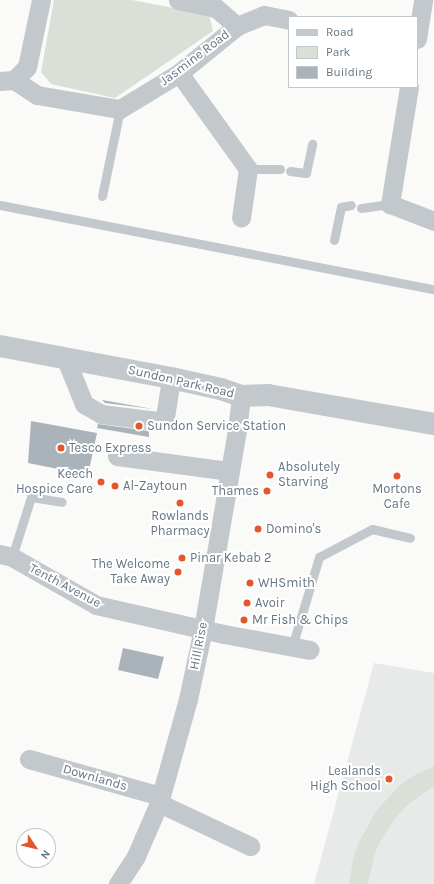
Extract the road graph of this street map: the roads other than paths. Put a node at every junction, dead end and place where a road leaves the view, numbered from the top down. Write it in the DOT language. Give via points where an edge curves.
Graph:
graph roads {
  1 [pos="41,0"];
  2 [pos="178,0"];
  3 [pos="423,0"];
  4 [pos="288,20"];
  5 [pos="237,26"];
  6 [pos="418,32"];
  7 [pos="178,73"];
  8 [pos="7,81"];
  9 [pos="409,88"];
  10 [pos="120,109"];
  11 [pos="312,144"];
  12 [pos="248,169"];
  13 [pos="280,169"];
  14 [pos="290,170"];
  15 [pos="102,196"];
  16 [pos="390,204"];
  17 [pos="0,205"];
  18 [pos="351,205"];
  19 [pos="361,208"];
  20 [pos="241,218"];
  21 [pos="434,221"];
  22 [pos="334,240"];
  23 [pos="434,289"];
  24 [pos="0,346"];
  25 [pos="65,357"];
  26 [pos="171,378"];
  27 [pos="240,396"];
  28 [pos="434,424"];
  29 [pos="117,456"];
  30 [pos="230,471"];
  31 [pos="62,502"];
  32 [pos="410,538"];
  33 [pos="6,556"];
  34 [pos="203,629"];
  35 [pos="301,648"];
  36 [pos="29,759"];
  37 [pos="160,800"];
  38 [pos="250,846"];
  39 [pos="118,884"];
  1 -- 8 [label="street" via="27,67"];
  2 -- 5 [label="street" via="216,8"];
  3 -- 6 [label="street"];
  4 -- 5 [label="street, Jasmine Road" via="264,15"];
  5 -- 7 [label="street, Jasmine Road"];
  7 -- 10 [label="street, Jasmine Road"];
  7 -- 12 [label="street"];
  8 -- 10 [label="street" via="37,95"];
  9 -- 16 [label="street"];
  10 -- 15 [label="lane"];
  11 -- 14 [label="lane" via="306,173"];
  12 -- 13 [label="lane"];
  12 -- 20 [label="street"];
  16 -- 19 [label="lane"];
  16 -- 21 [label="street"];
  17 -- 23 [label="lane"];
  18 -- 22 [label="lane" via="341,207"];
  24 -- 25 [label="street, Sundon Park Road"];
  25 -- 26 [label="street, Sundon Park Road"];
  25 -- 26 [label="street" via="84,404 101,414 158,421 164,417"];
  26 -- 27 [label="street, Sundon Park Road"];
  27 -- 28 [label="street, Sundon Park Road" via="268,395"];
  27 -- 30 [label="street, Hill Rise"];
  29 -- 30 [label="street"];
  30 -- 34 [label="street, Hill Rise"];
  31 -- 33 [label="lane" via="31,497"];
  32 -- 35 [label="lane" via="372,529 319,557"];
  33 -- 34 [label="street, Tenth Avenue" via="96,605"];
  34 -- 35 [label="street, Tenth Avenue"];
  34 -- 37 [label="street, Hill Rise" via="188,699"];
  36 -- 37 [label="street, Downlands"];
  37 -- 38 [label="street, Downlands"];
  37 -- 39 [label="street, Hill Rise" via="136,856"];
}
